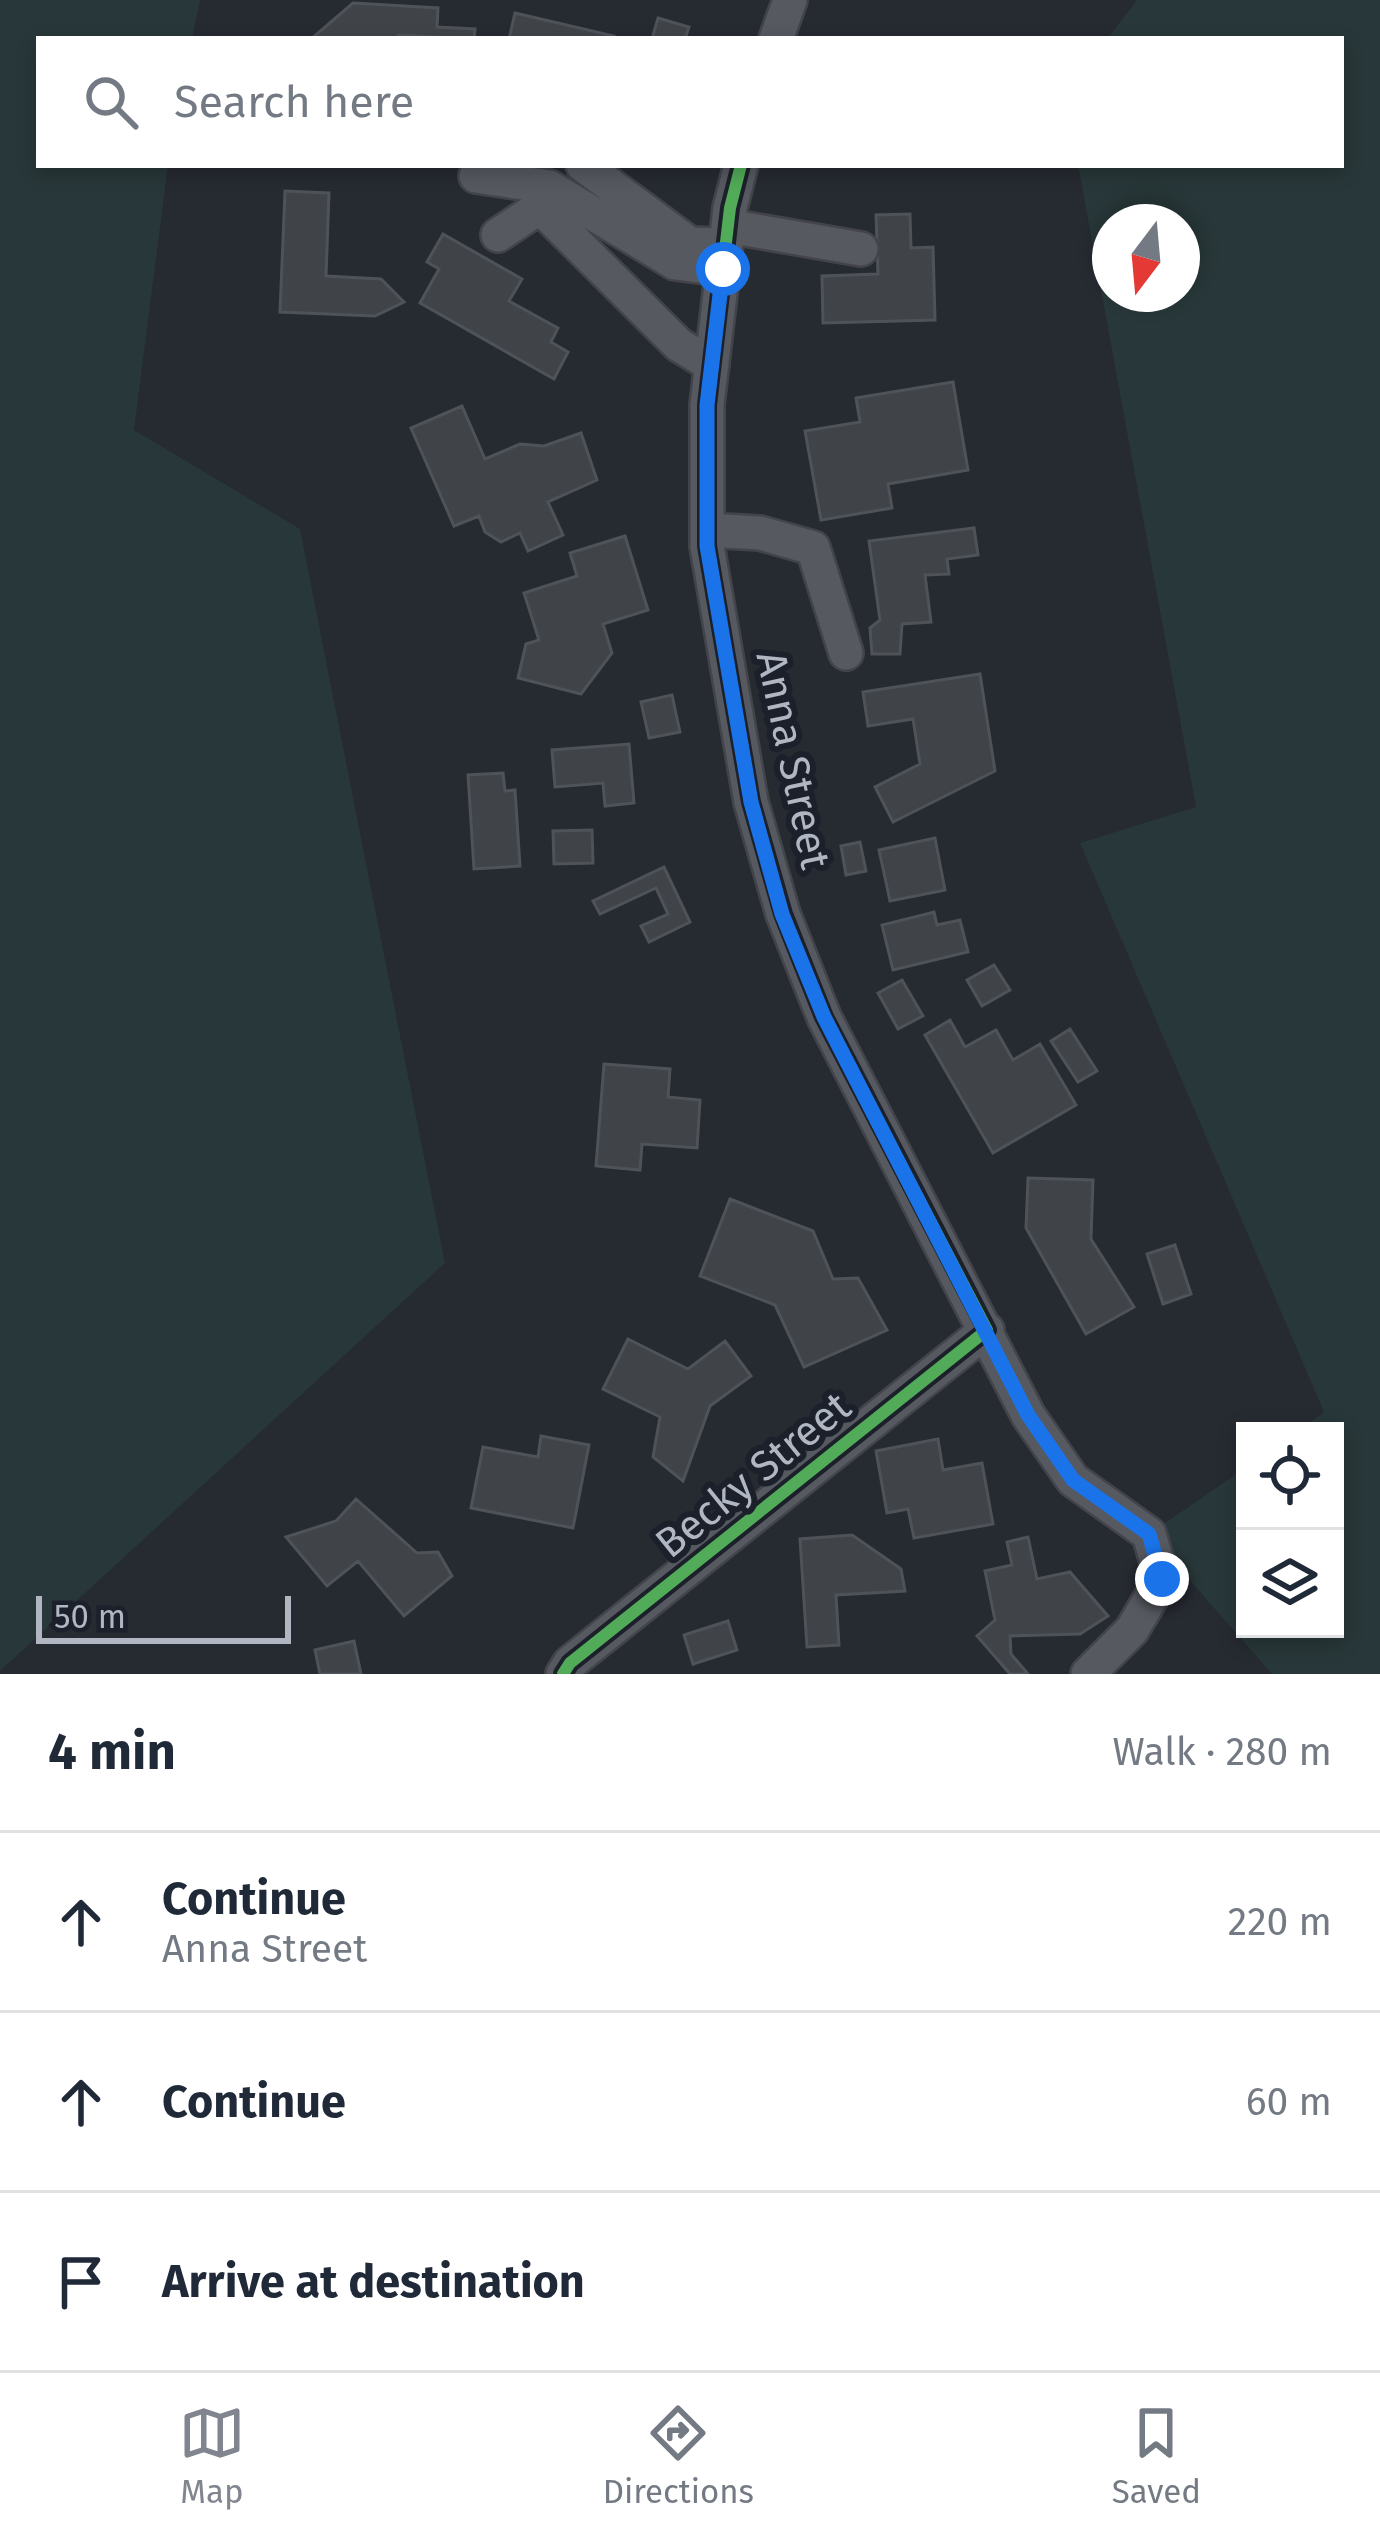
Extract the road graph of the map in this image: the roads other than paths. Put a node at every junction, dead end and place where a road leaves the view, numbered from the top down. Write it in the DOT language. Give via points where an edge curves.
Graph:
graph roads {
  1 [pos="790,0"];
  2 [pos="777,36"];
  3 [pos="587,168"];
  4 [pos="740,168"];
  5 [pos="476,176"];
  6 [pos="498,235"];
  7 [pos="725,247"];
  8 [pos="861,249"];
  9 [pos="712,365"];
  10 [pos="707,530"];
  11 [pos="846,653"];
  12 [pos="987,1330"];
  13 [pos="563,1674"];
  14 [pos="1088,1674"];
  1 -- 2 [label="street"];
  3 -- 7 [label="street" via="690,244"];
  4 -- 7 [label="street, Anna Street"];
  5 -- 7 [label="street" via="549,187 675,262"];
  6 -- 9 [label="street" via="540,207 679,345"];
  7 -- 8 [label="street"];
  7 -- 9 [label="street, Anna Street"];
  9 -- 10 [label="street, Anna Street"];
  10 -- 11 [label="street" via="813,548"];
  10 -- 12 [label="street, Anna Street" via="751,802 782,914 824,1017"];
  12 -- 13 [label="street, Becky Street"];
  12 -- 14 [label="street, Anna Street" via="1028,1415 1073,1480 1149,1534 1162,1579 1132,1630"];
}
